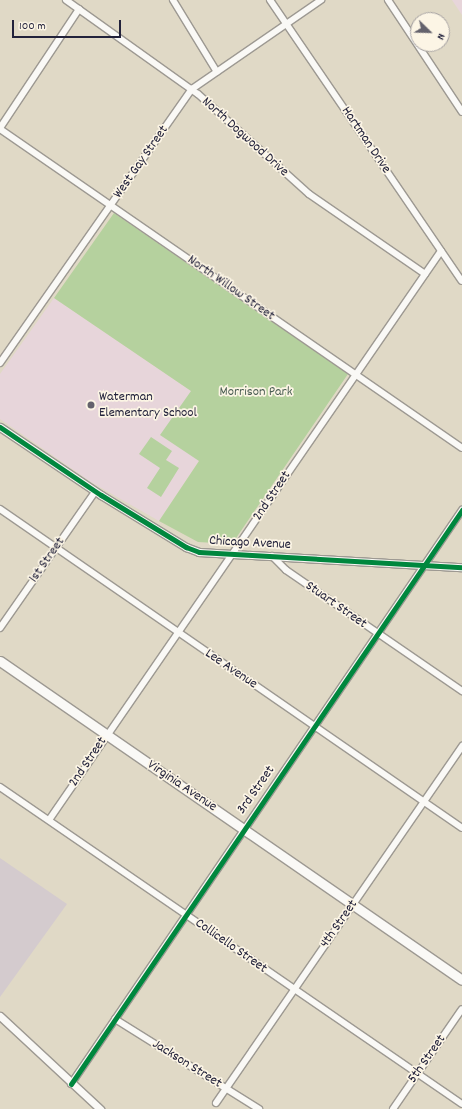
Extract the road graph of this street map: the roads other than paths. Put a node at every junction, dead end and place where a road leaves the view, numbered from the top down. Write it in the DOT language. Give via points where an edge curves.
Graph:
graph roads {
  1 [pos="66,0"];
  2 [pos="173,0"];
  3 [pos="270,0"];
  4 [pos="321,0"];
  5 [pos="388,0"];
  6 [pos="79,9"];
  7 [pos="286,24"];
  8 [pos="217,72"];
  9 [pos="192,89"];
  10 [pos="462,112"];
  11 [pos="0,128"];
  12 [pos="111,205"];
  13 [pos="441,251"];
  14 [pos="425,274"];
  15 [pos="462,281"];
  16 [pos="0,363"];
  17 [pos="355,374"];
  18 [pos="0,427"];
  19 [pos="462,448"];
  20 [pos="95,492"];
  21 [pos="0,510"];
  22 [pos="462,510"];
  23 [pos="56,548"];
  24 [pos="233,555"];
  25 [pos="272,556"];
  26 [pos="426,565"];
  27 [pos="462,567"];
  28 [pos="0,628"];
  29 [pos="177,632"];
  30 [pos="378,634"];
  31 [pos="0,661"];
  32 [pos="462,692"];
  33 [pos="314,726"];
  34 [pos="107,735"];
  35 [pos="462,746"];
  36 [pos="0,787"];
  37 [pos="424,802"];
  38 [pos="49,820"];
  39 [pos="462,828"];
  40 [pos="244,829"];
  41 [pos="353,904"];
  42 [pos="185,915"];
  43 [pos="462,980"];
  44 [pos="294,990"];
  45 [pos="462,1008"];
  46 [pos="115,1019"];
  47 [pos="1,1020"];
  48 [pos="417,1074"];
  49 [pos="71,1084"];
  50 [pos="227,1089"];
  51 [pos="216,1103"];
  52 [pos="462,1104"];
  53 [pos="100,1109"];
  54 [pos="259,1109"];
  55 [pos="393,1109"];
  1 -- 6 [label="street, North Dogwood Drive"];
  2 -- 8 [label="street"];
  3 -- 7 [label="street, Hartman Drive"];
  4 -- 7 [label="street, West Gay Street"];
  5 -- 10 [label="street"];
  6 -- 9 [label="street, North Dogwood Drive"];
  6 -- 11 [label="street"];
  7 -- 8 [label="street, West Gay Street"];
  7 -- 13 [label="street, Hartman Drive"];
  8 -- 9 [label="street, West Gay Street"];
  9 -- 12 [label="street, West Gay Street"];
  9 -- 14 [label="street, North Dogwood Drive" via="302,188"];
  11 -- 12 [label="street, North Willow Street"];
  12 -- 16 [label="street, West Gay Street"];
  12 -- 17 [label="street, North Willow Street"];
  13 -- 14 [label="street, 2nd Street"];
  13 -- 15 [label="street, Hartman Drive"];
  14 -- 17 [label="street, 2nd Street"];
  17 -- 19 [label="street, North Willow Street"];
  17 -- 24 [label="street, 2nd Street"];
  18 -- 20 [label="street, Chicago Avenue"];
  20 -- 23 [label="street, 1st Street"];
  20 -- 24 [label="street, Chicago Avenue" via="190,549 207,554"];
  21 -- 23 [label="street, Lee Avenue"];
  22 -- 26 [label="street, 3rd Street"];
  23 -- 28 [label="street, 1st Street"];
  23 -- 29 [label="street, Lee Avenue"];
  24 -- 25 [label="street, Chicago Avenue"];
  24 -- 29 [label="street, 2nd Street"];
  25 -- 26 [label="street, Chicago Avenue"];
  25 -- 30 [label="street, Stuart Street" via="286,570"];
  26 -- 27 [label="street, Chicago Avenue"];
  26 -- 30 [label="street, 3rd Street"];
  29 -- 33 [label="street, Lee Avenue"];
  29 -- 34 [label="street, 2nd Street"];
  30 -- 32 [label="street, Stuart Street"];
  30 -- 33 [label="street, 3rd Street"];
  31 -- 34 [label="main road, Virginia Avenue"];
  33 -- 37 [label="street, Lee Avenue"];
  33 -- 40 [label="street, 3rd Street"];
  34 -- 38 [label="street, 2nd Street"];
  34 -- 40 [label="main road, Virginia Avenue"];
  35 -- 37 [label="street, 4th Street"];
  36 -- 38 [label="street, Collicello Street"];
  37 -- 39 [label="street, Lee Avenue"];
  37 -- 41 [label="street, 4th Street"];
  38 -- 42 [label="street, Collicello Street"];
  40 -- 41 [label="main road, Virginia Avenue"];
  40 -- 42 [label="street, 3rd Street"];
  41 -- 43 [label="main road, Virginia Avenue"];
  41 -- 44 [label="street, 4th Street"];
  42 -- 44 [label="street, Collicello Street"];
  42 -- 46 [label="street, 3rd Street"];
  44 -- 48 [label="street, Collicello Street"];
  44 -- 50 [label="street, 4th Street"];
  45 -- 48 [label="street, 5th Street"];
  46 -- 49 [label="street, 3rd Street"];
  46 -- 50 [label="street, Jackson Street"];
  47 -- 49 [label="street"];
  48 -- 52 [label="street, Collicello Street"];
  48 -- 55 [label="street, 5th Street"];
  49 -- 53 [label="street"];
  50 -- 51 [label="street, 4th Street"];
  50 -- 54 [label="street, Jackson Street"];
}
